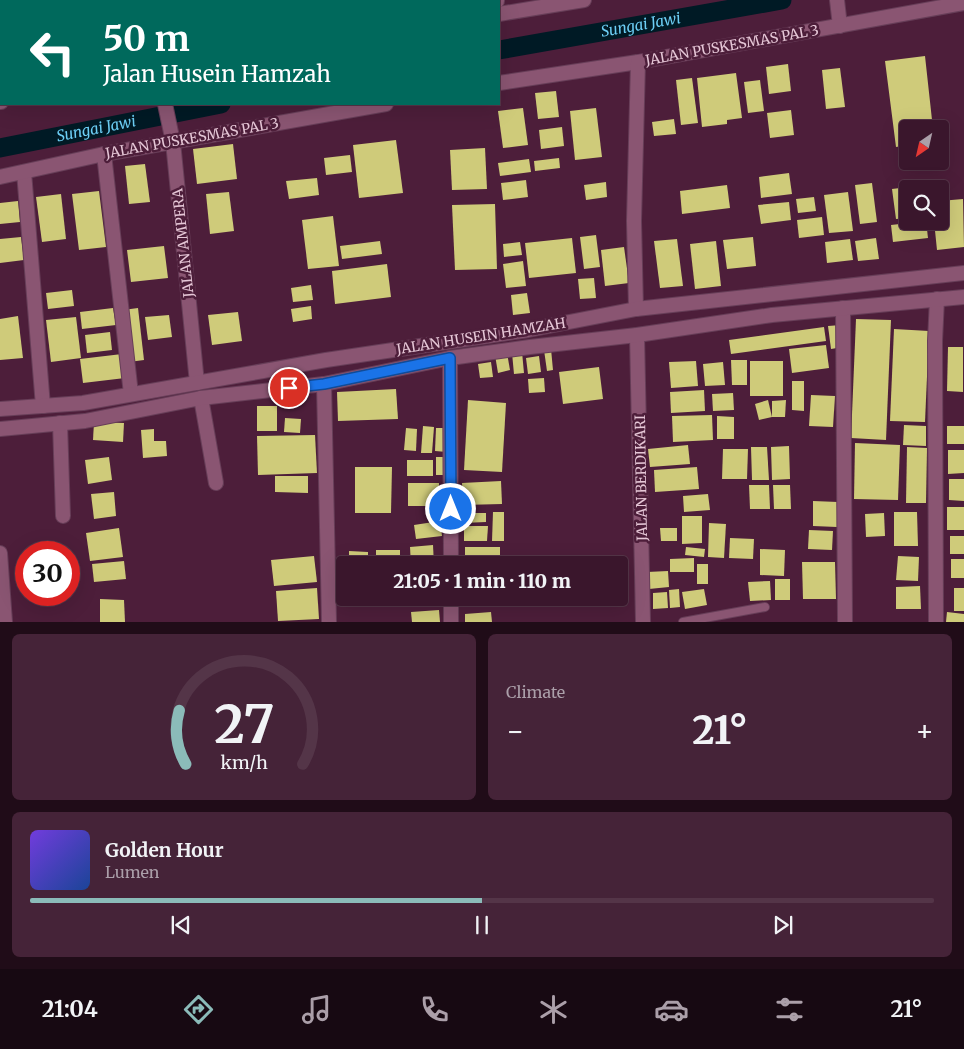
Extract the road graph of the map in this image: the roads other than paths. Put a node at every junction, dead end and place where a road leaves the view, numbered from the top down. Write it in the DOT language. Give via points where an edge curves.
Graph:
graph roads {
  1 [pos="579,0"];
  2 [pos="838,3"];
  3 [pos="964,3"];
  4 [pos="500,14"];
  5 [pos="840,26"];
  6 [pos="638,62"];
  7 [pos="500,83"];
  8 [pos="165,105"];
  9 [pos="380,105"];
  10 [pos="173,142"];
  11 [pos="104,154"];
  12 [pos="24,172"];
  13 [pos="0,177"];
  14 [pos="964,273"];
  15 [pos="768,293"];
  16 [pos="964,296"];
  17 [pos="937,299"];
  18 [pos="843,308"];
  19 [pos="636,309"];
  20 [pos="772,315"];
  21 [pos="528,330"];
  22 [pos="637,335"];
  23 [pos="530,347"];
  24 [pos="450,358"];
  25 [pos="197,383"];
  26 [pos="324,384"];
  27 [pos="131,394"];
  28 [pos="201,398"];
  29 [pos="43,406"];
  30 [pos="0,409"];
  31 [pos="60,423"];
  32 [pos="0,429"];
  33 [pos="216,483"];
  34 [pos="63,516"];
  35 [pos="0,552"];
  36 [pos="451,556"];
  37 [pos="451,606"];
  38 [pos="765,606"];
  39 [pos="5,622"];
  40 [pos="329,622"];
  41 [pos="451,622"];
  42 [pos="643,622"];
  43 [pos="683,622"];
  44 [pos="845,622"];
  45 [pos="936,622"];
  1 -- 4 [label="street"];
  2 -- 5 [label="street"];
  3 -- 5 [label="street, JALAN PUSKESMAS PAL 3"];
  5 -- 6 [label="street, JALAN PUSKESMAS PAL 3"];
  6 -- 7 [label="street, JALAN PUSKESMAS PAL 3"];
  6 -- 19 [label="street" via="634,221"];
  8 -- 10 [label="street, JALAN AMPERA"];
  9 -- 10 [label="street, JALAN PUSKESMAS PAL 3"];
  10 -- 11 [label="street, JALAN PUSKESMAS PAL 3"];
  10 -- 25 [label="street, JALAN AMPERA"];
  11 -- 12 [label="street, JALAN PUSKESMAS PAL 3"];
  11 -- 27 [label="street"];
  12 -- 13 [label="street, JALAN PUSKESMAS PAL 3"];
  12 -- 29 [label="street"];
  14 -- 15 [label="street, JALAN HUSEIN HAMZAH"];
  15 -- 19 [label="street, JALAN HUSEIN HAMZAH"];
  15 -- 20 [label="street"];
  16 -- 17 [label="street, JALAN HUSEIN HAMZAH"];
  17 -- 18 [label="street, JALAN HUSEIN HAMZAH"];
  17 -- 45 [label="street"];
  18 -- 20 [label="street, JALAN HUSEIN HAMZAH"];
  18 -- 44 [label="street"];
  19 -- 21 [label="street, JALAN HUSEIN HAMZAH"];
  20 -- 22 [label="street, JALAN HUSEIN HAMZAH"];
  21 -- 23 [label="street"];
  21 -- 25 [label="street, JALAN HUSEIN HAMZAH"];
  22 -- 23 [label="street, JALAN HUSEIN HAMZAH"];
  22 -- 42 [label="street, JALAN BERDIKARI"];
  23 -- 24 [label="street, JALAN HUSEIN HAMZAH"];
  24 -- 26 [label="street, JALAN HUSEIN HAMZAH"];
  24 -- 36 [label="street"];
  25 -- 27 [label="street, JALAN HUSEIN HAMZAH"];
  26 -- 28 [label="street, JALAN HUSEIN HAMZAH"];
  26 -- 40 [label="street"];
  27 -- 29 [label="street, JALAN HUSEIN HAMZAH"];
  28 -- 31 [label="street, JALAN HUSEIN HAMZAH"];
  28 -- 33 [label="street"];
  29 -- 30 [label="street, JALAN HUSEIN HAMZAH"];
  31 -- 32 [label="street, JALAN HUSEIN HAMZAH"];
  31 -- 34 [label="street"];
  35 -- 39 [label="street"];
  37 -- 41 [label="street"];
  38 -- 43 [label="lane"];
}
